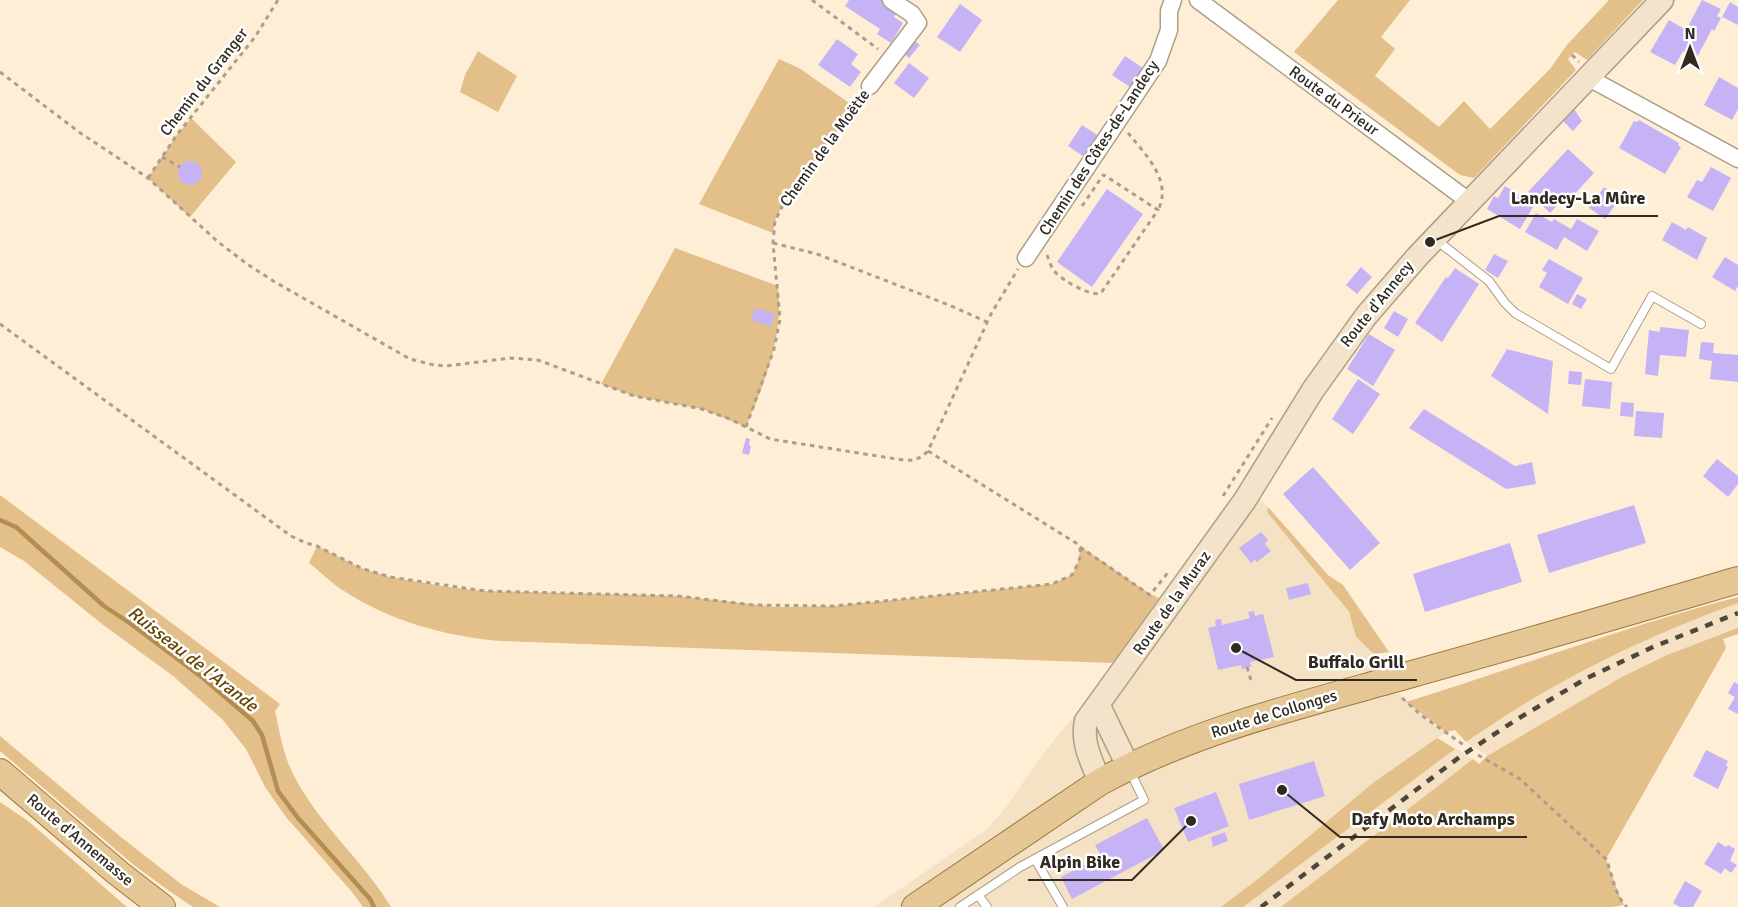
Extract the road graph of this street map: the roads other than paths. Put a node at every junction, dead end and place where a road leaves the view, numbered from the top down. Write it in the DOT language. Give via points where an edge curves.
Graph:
graph roads {
  1 [pos="891,0"];
  2 [pos="1173,0"];
  3 [pos="1198,0"];
  4 [pos="1662,0"];
  5 [pos="1587,77"];
  6 [pos="870,86"];
  7 [pos="1738,159"];
  8 [pos="1470,202"];
  9 [pos="1434,238"];
  10 [pos="1026,258"];
  11 [pos="1701,324"];
  12 [pos="1245,500"];
  13 [pos="1738,580"];
  14 [pos="1099,706"];
  15 [pos="1128,766"];
  16 [pos="0,772"];
  17 [pos="1100,782"];
  18 [pos="1035,859"];
  19 [pos="978,895"];
  20 [pos="162,907"];
  21 [pos="915,907"];
  22 [pos="960,907"];
  23 [pos="987,907"];
  24 [pos="1063,907"];
  1 -- 6 [label="street, Chemin de la Moëtte" via="918,23"];
  2 -- 10 [label="street, Chemin des Côtes-de-Landecy" via="1169,30 1158,61"];
  3 -- 8 [label="street, Route du Prieur"];
  4 -- 5 [label="street, Route d'Annecy"];
  5 -- 7 [label="street"];
  5 -- 8 [label="street, Route d'Annecy"];
  8 -- 9 [label="street, Route d'Annecy"];
  9 -- 11 [label="lane" via="1489,281 1515,313 1611,369 1652,296"];
  9 -- 12 [label="street, Route d'Annecy" via="1338,352"];
  12 -- 14 [label="street, Route de la Muraz"];
  13 -- 15 [label="main road, Route de Collonges" via="1211,732"];
  14 -- 15 [label="street"];
  14 -- 17 [label="street, Route de la Muraz" via="1084,731"];
  15 -- 17 [label="main road, Route de Collonges"];
  15 -- 18 [label="lane" via="1144,800"];
  16 -- 20 [label="main road, Route d'Annemasse"];
  17 -- 21 [label="main road, Route de Collonges"];
  18 -- 19 [label="lane"];
  18 -- 24 [label="lane"];
  19 -- 22 [label="lane"];
  19 -- 23 [label="lane"];
}
